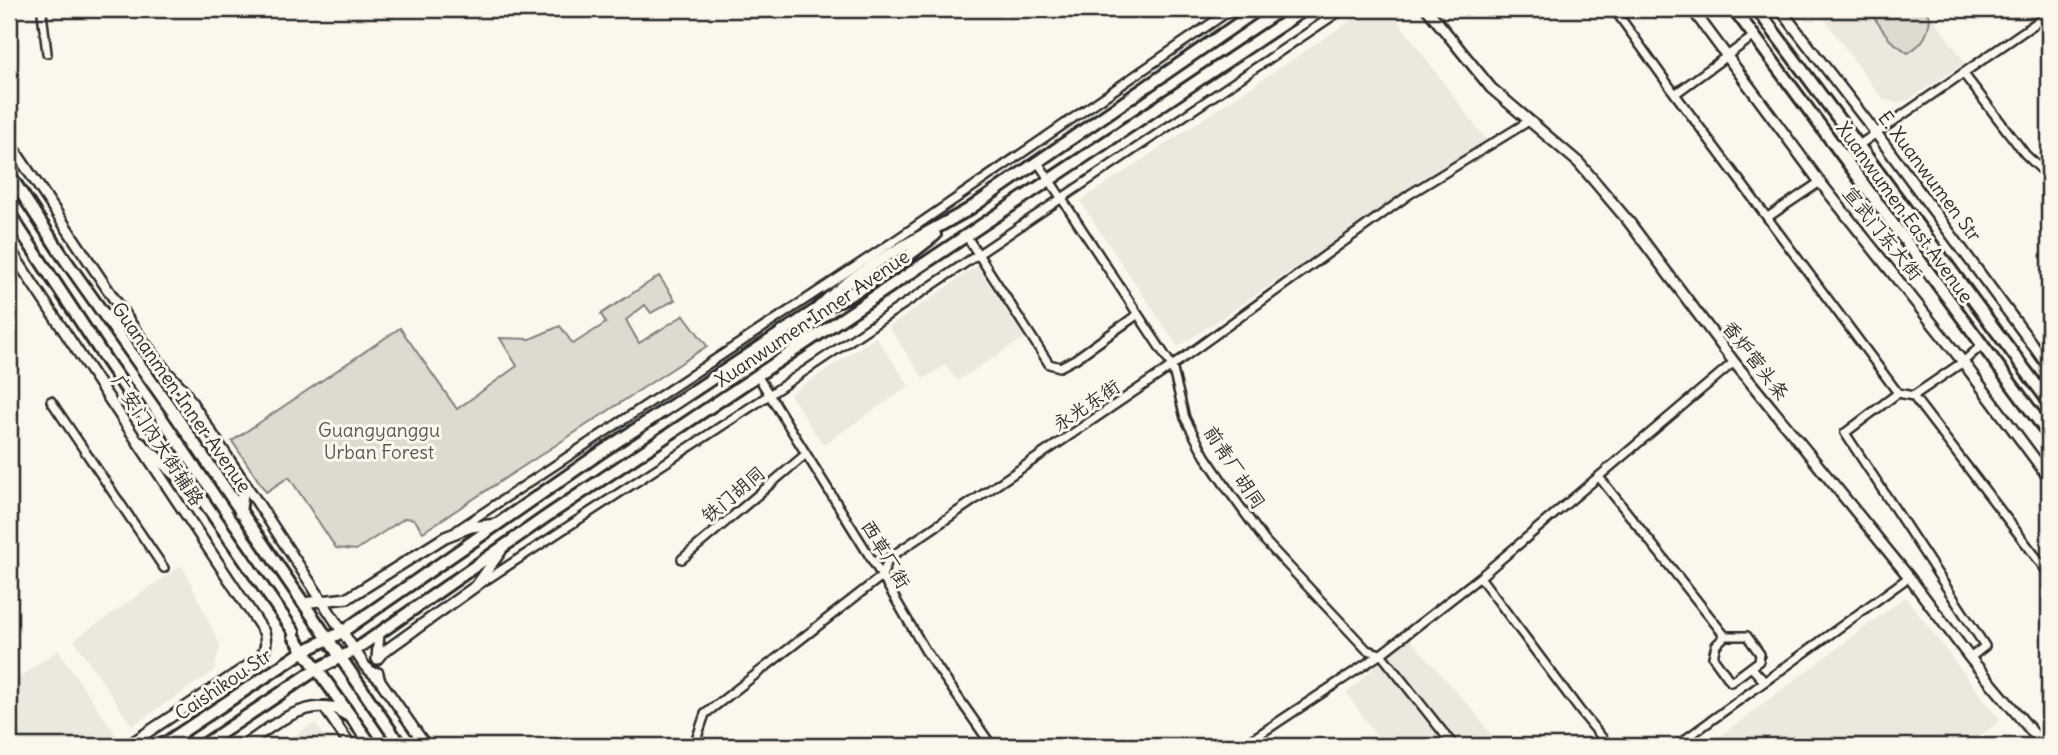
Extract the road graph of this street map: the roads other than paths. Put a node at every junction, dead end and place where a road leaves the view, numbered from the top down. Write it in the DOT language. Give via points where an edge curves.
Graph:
graph roads {
  1 [pos="43,9"];
  2 [pos="1232,9"];
  3 [pos="1259,9"];
  4 [pos="1305,9"];
  5 [pos="1343,9"];
  6 [pos="1427,9"];
  7 [pos="1614,9"];
  8 [pos="1692,9"];
  9 [pos="1734,9"];
  10 [pos="1774,9"];
  11 [pos="1780,9"];
  12 [pos="1760,13"];
  13 [pos="2049,14"];
  14 [pos="1754,36"];
  15 [pos="47,52"];
  16 [pos="1726,55"];
  17 [pos="1963,73"];
  18 [pos="1675,94"];
  19 [pos="1529,121"];
  20 [pos="1876,133"];
  21 [pos="9,142"];
  22 [pos="1859,145"];
  23 [pos="1037,161"];
  24 [pos="2048,172"];
  25 [pos="9,174"];
  26 [pos="1049,181"];
  27 [pos="1820,182"];
  28 [pos="1062,200"];
  29 [pos="9,213"];
  30 [pos="1768,217"];
  31 [pos="967,237"];
  32 [pos="9,248"];
  33 [pos="978,255"];
  34 [pos="1138,315"];
  35 [pos="1982,345"];
  36 [pos="1734,362"];
  37 [pos="1963,362"];
  38 [pos="1172,366"];
  39 [pos="2049,367"];
  40 [pos="757,375"];
  41 [pos="1898,393"];
  42 [pos="769,395"];
  43 [pos="1913,396"];
  44 [pos="51,401"];
  45 [pos="2049,402"];
  46 [pos="2049,435"];
  47 [pos="140,443"];
  48 [pos="806,454"];
  49 [pos="1599,477"];
  50 [pos="2049,478"];
  51 [pos="244,483"];
  52 [pos="201,496"];
  53 [pos="240,512"];
  54 [pos="498,524"];
  55 [pos="445,537"];
  56 [pos="504,546"];
  57 [pos="681,559"];
  58 [pos="164,568"];
  59 [pos="2049,568"];
  60 [pos="882,576"];
  61 [pos="1480,577"];
  62 [pos="1909,577"];
  63 [pos="476,586"];
  64 [pos="312,587"];
  65 [pos="334,599"];
  66 [pos="321,601"];
  67 [pos="302,603"];
  68 [pos="342,632"];
  69 [pos="379,633"];
  70 [pos="1725,636"];
  71 [pos="327,640"];
  72 [pos="355,650"];
  73 [pos="304,651"];
  74 [pos="1381,654"];
  75 [pos="340,657"];
  76 [pos="1970,658"];
  77 [pos="377,659"];
  78 [pos="1751,667"];
  79 [pos="317,669"];
  80 [pos="379,679"];
  81 [pos="1764,681"];
  82 [pos="324,707"];
  83 [pos="351,716"];
  84 [pos="127,746"];
  85 [pos="162,746"];
  86 [pos="202,746"];
  87 [pos="243,746"];
  88 [pos="351,746"];
  89 [pos="372,746"];
  90 [pos="401,746"];
  91 [pos="426,746"];
  92 [pos="694,746"];
  93 [pos="992,746"];
  94 [pos="1242,746"];
  95 [pos="1454,746"];
  96 [pos="1609,746"];
  97 [pos="1676,746"];
  98 [pos="2044,746"];
  1 -- 15 [label="street"];
  2 -- 55 [label="street" via="894,241"];
  3 -- 23 [label="main road, Xuanwumen Inner Avenue"];
  4 -- 26 [label="main road, Xuanwumen Inner Avenue"];
  5 -- 28 [label="street"];
  6 -- 19 [label="street, 香炉营头条" via="1491,89"];
  7 -- 18 [label="street"];
  8 -- 16 [label="street, 宣武门东大街"];
  9 -- 14 [label="main road, Xuanwumen East Avenue"];
  10 -- 12 [label="main road"];
  11 -- 20 [label="street, E. Xuanwumen Str"];
  12 -- 22 [label="main road, Xuanwumen East Avenue"];
  13 -- 17 [label="street"];
  14 -- 16 [label="street"];
  14 -- 35 [label="main road, Xuanwumen East Avenue"];
  16 -- 18 [label="street"];
  16 -- 27 [label="street, 宣武门东大街"];
  17 -- 20 [label="street"];
  17 -- 24 [label="street" via="2025,154"];
  18 -- 30 [label="street"];
  19 -- 36 [label="street, 香炉营头条" via="1579,163 1604,192"];
  19 -- 38 [label="street, 永光东街" via="1410,194"];
  20 -- 22 [label="street"];
  20 -- 39 [label="street, E. Xuanwumen Str"];
  21 -- 51 [label="street"];
  22 -- 45 [label="main road, Xuanwumen East Avenue"];
  23 -- 26 [label="street, 前青厂胡同"];
  23 -- 54 [label="main road, Xuanwumen Inner Avenue" via="891,269 816,310"];
  25 -- 53 [label="main road, Guananmen Inner Avenue"];
  26 -- 28 [label="street, 前青厂胡同"];
  26 -- 31 [label="main road, Xuanwumen Inner Avenue"];
  27 -- 30 [label="street"];
  27 -- 37 [label="street, 宣武门东大街"];
  28 -- 33 [label="street"];
  28 -- 34 [label="street, 前青厂胡同"];
  29 -- 52 [label="main road, Guananmen Inner Avenue"];
  30 -- 41 [label="street"];
  31 -- 33 [label="street"];
  31 -- 40 [label="main road, Xuanwumen Inner Avenue"];
  32 -- 47 [label="street, 广安门内大街辅路"];
  33 -- 34 [label="street" via="1049,364 1060,367 1075,359"];
  33 -- 42 [label="street"];
  34 -- 38 [label="street, 前青厂胡同"];
  35 -- 37 [label="street"];
  35 -- 46 [label="main road, Xuanwumen East Avenue"];
  36 -- 49 [label="street"];
  36 -- 62 [label="street, 香炉营头条"];
  37 -- 43 [label="street"];
  37 -- 50 [label="street, 宣武门东大街"];
  38 -- 60 [label="street, 永光东街" via="889,558"];
  38 -- 74 [label="street, 前青厂胡同" via="1185,418 1205,456 1265,541 1367,650"];
  40 -- 42 [label="street, 西草厂街"];
  40 -- 56 [label="main road, Xuanwumen Inner Avenue"];
  41 -- 43 [label="street"];
  41 -- 76 [label="street" via="1845,433 1985,646"];
  42 -- 48 [label="street, 西草厂街"];
  42 -- 63 [label="street"];
  43 -- 59 [label="street" via="2046,570"];
  44 -- 58 [label="street"];
  47 -- 52 [label="main road"];
  47 -- 84 [label="street, 广安门内大街辅路" via="267,641 263,653"];
  48 -- 57 [label="street, 铁门胡同"];
  48 -- 60 [label="street, 西草厂街"];
  49 -- 61 [label="street"];
  49 -- 70 [label="street"];
  51 -- 53 [label="main road"];
  51 -- 64 [label="street"];
  52 -- 73 [label="main road, Guananmen Inner Avenue"];
  53 -- 67 [label="main road, Guananmen Inner Avenue"];
  54 -- 55 [label="street" via="471,527"];
  54 -- 68 [label="main road, Xuanwumen Inner Avenue"];
  55 -- 65 [label="street" via="348,598"];
  56 -- 63 [label="street"];
  56 -- 69 [label="main road, Xuanwumen Inner Avenue"];
  60 -- 92 [label="street, 永光东街" via="705,714"];
  60 -- 93 [label="street, 西草厂街" via="925,650"];
  61 -- 74 [label="street"];
  61 -- 96 [label="street"];
  62 -- 76 [label="street, 香炉营头条"];
  62 -- 81 [label="street"];
  63 -- 77 [label="street"];
  64 -- 65 [label="street"];
  64 -- 66 [label="street"];
  65 -- 66 [label="street"];
  66 -- 67 [label="street"];
  66 -- 68 [label="street"];
  67 -- 71 [label="main road, Guananmen Inner Avenue"];
  68 -- 71 [label="main road, Xuanwumen Inner Avenue"];
  68 -- 72 [label="street"];
  69 -- 72 [label="main road, Xuanwumen Inner Avenue"];
  69 -- 77 [label="street"];
  70 -- 78 [label="street" via="1747,635 1760,654"];
  70 -- 78 [label="street" via="1713,657 1725,675 1731,682"];
  71 -- 73 [label="main road, Caishikou Str"];
  71 -- 75 [label="main road, Guananmen Inner Avenue"];
  72 -- 75 [label="main road, Xuanwumen Inner Avenue"];
  72 -- 80 [label="street"];
  73 -- 79 [label="main road, Guananmen Inner Avenue"];
  73 -- 85 [label="main road, Caishikou Str"];
  74 -- 94 [label="street"];
  74 -- 95 [label="street, 前青厂胡同"];
  75 -- 79 [label="main road, Xuanwumen Inner Avenue"];
  75 -- 90 [label="main road, Guananmen Inner Avenue"];
  76 -- 98 [label="street, 香炉营头条"];
  77 -- 80 [label="street"];
  78 -- 81 [label="street"];
  79 -- 83 [label="main road, Guananmen Inner Avenue"];
  79 -- 86 [label="main road, Xuanwumen Inner Avenue"];
  80 -- 91 [label="street"];
  81 -- 97 [label="street"];
  82 -- 83 [label="main road"];
  82 -- 87 [label="street" via="295,712"];
  82 -- 88 [label="street"];
  83 -- 89 [label="main road, Guananmen Inner Avenue"];
}
